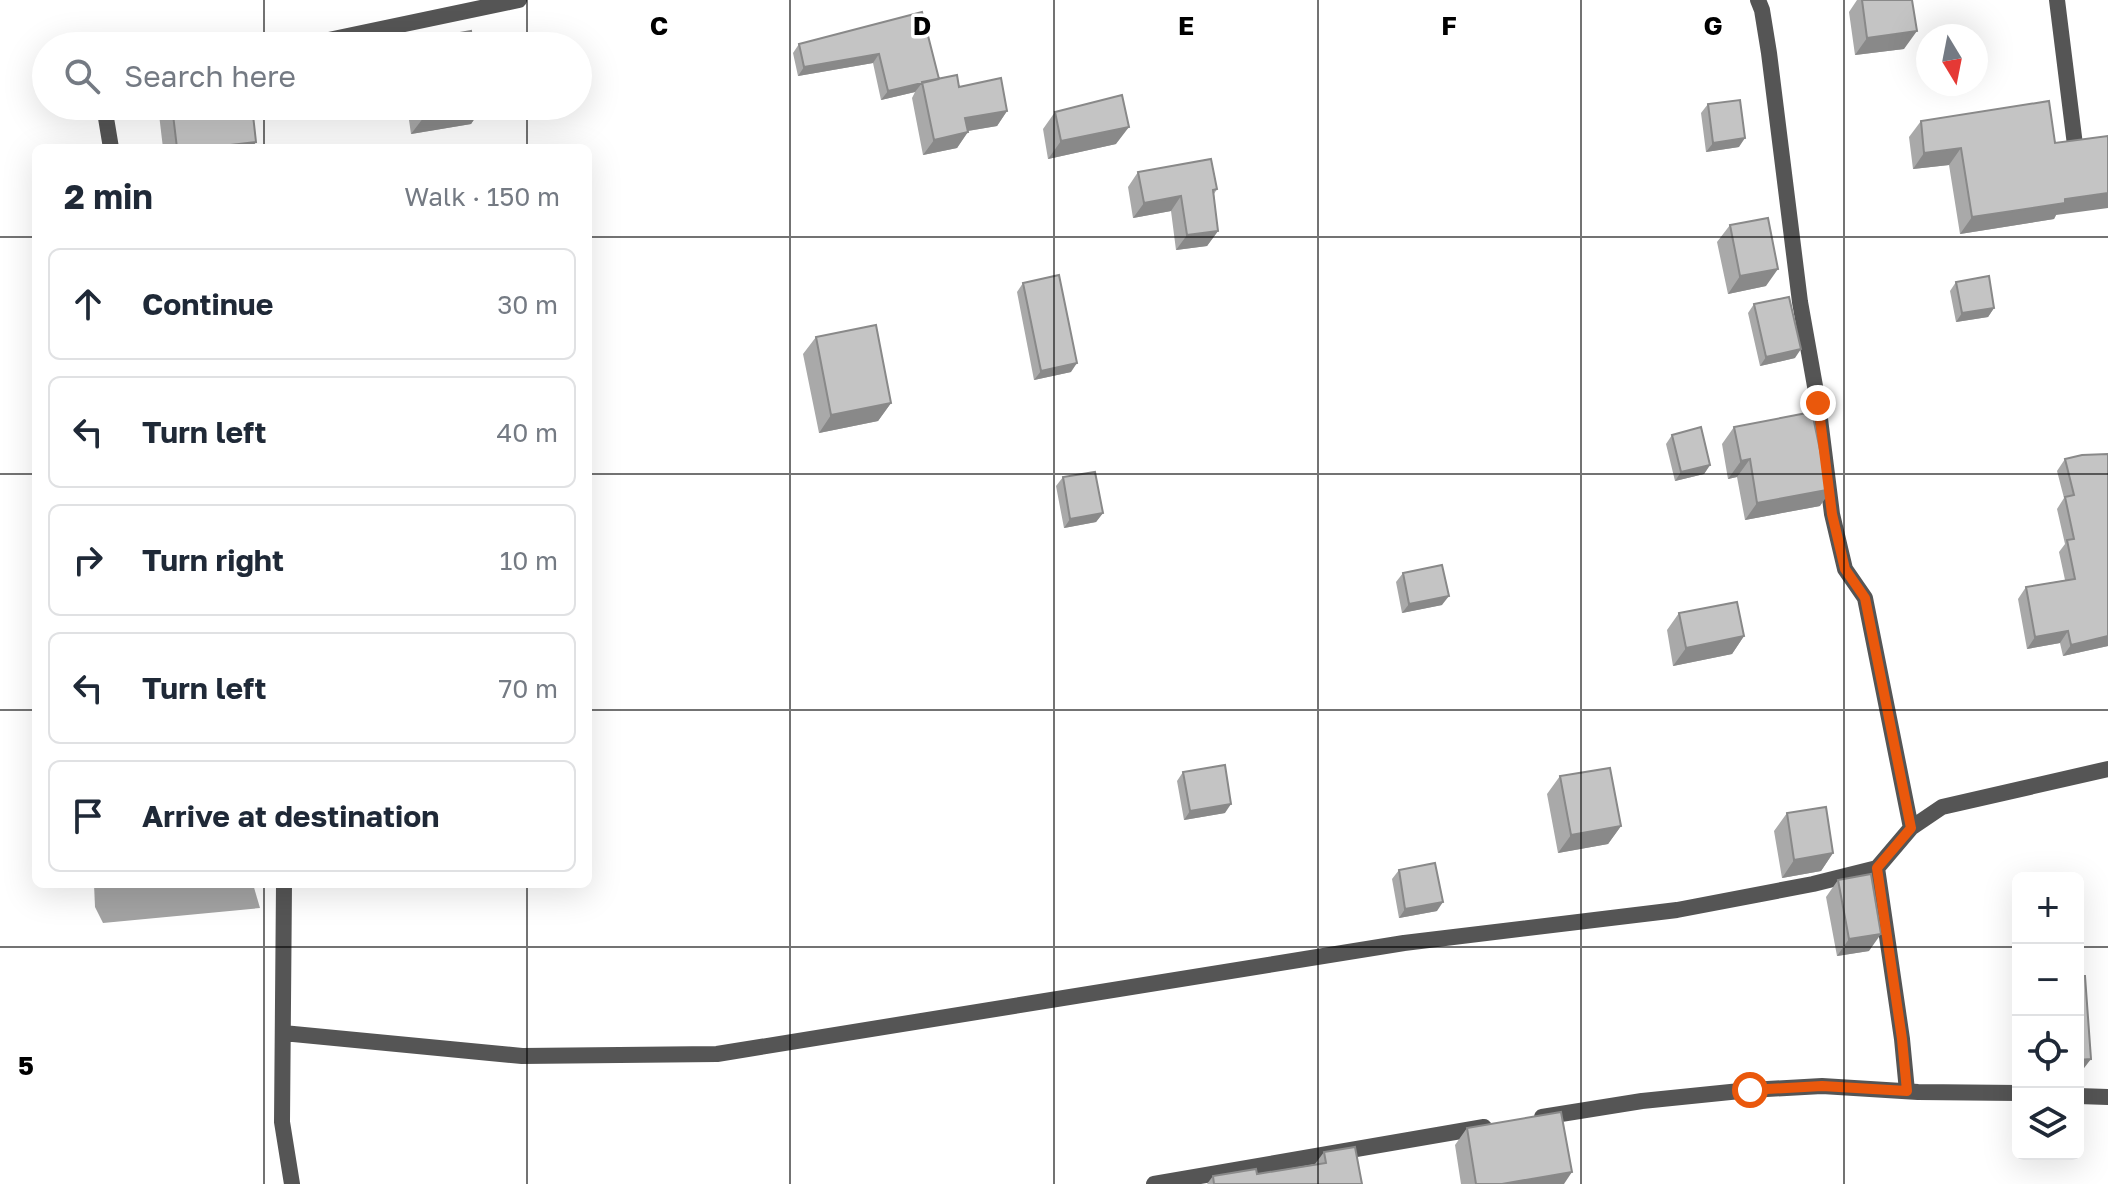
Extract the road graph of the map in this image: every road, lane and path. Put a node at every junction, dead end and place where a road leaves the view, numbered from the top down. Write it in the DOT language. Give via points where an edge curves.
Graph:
graph roads {
  1 [pos="519,0"];
  2 [pos="1758,0"];
  3 [pos="2057,0"];
  4 [pos="367,32"];
  5 [pos="106,120"];
  6 [pos="110,144"];
  7 [pos="2075,145"];
  8 [pos="2108,769"];
  9 [pos="1911,828"];
  10 [pos="1877,868"];
  11 [pos="284,888"];
  12 [pos="283,1033"];
  13 [pos="1907,1091"];
  14 [pos="2012,1093"];
  15 [pos="2084,1096"];
  16 [pos="2108,1097"];
  17 [pos="292,1184"];
  18 [pos="1154,1184"];
  1 -- 4 [label="street"];
  2 -- 9 [label="street" via="1832,514 1845,569 1865,598"];
  3 -- 7 [label="street"];
  5 -- 6 [label="street"];
  8 -- 9 [label="street" via="1942,807"];
  9 -- 10 [label="street"];
  10 -- 12 [label="street" via="1677,910 1389,946 717,1054 522,1056"];
  10 -- 13 [label="street"];
  11 -- 12 [label="street"];
  12 -- 17 [label="street" via="282,1122"];
  13 -- 14 [label="street"];
  13 -- 18 [label="street" via="1822,1086 1642,1101"];
  15 -- 16 [label="street"];
}
